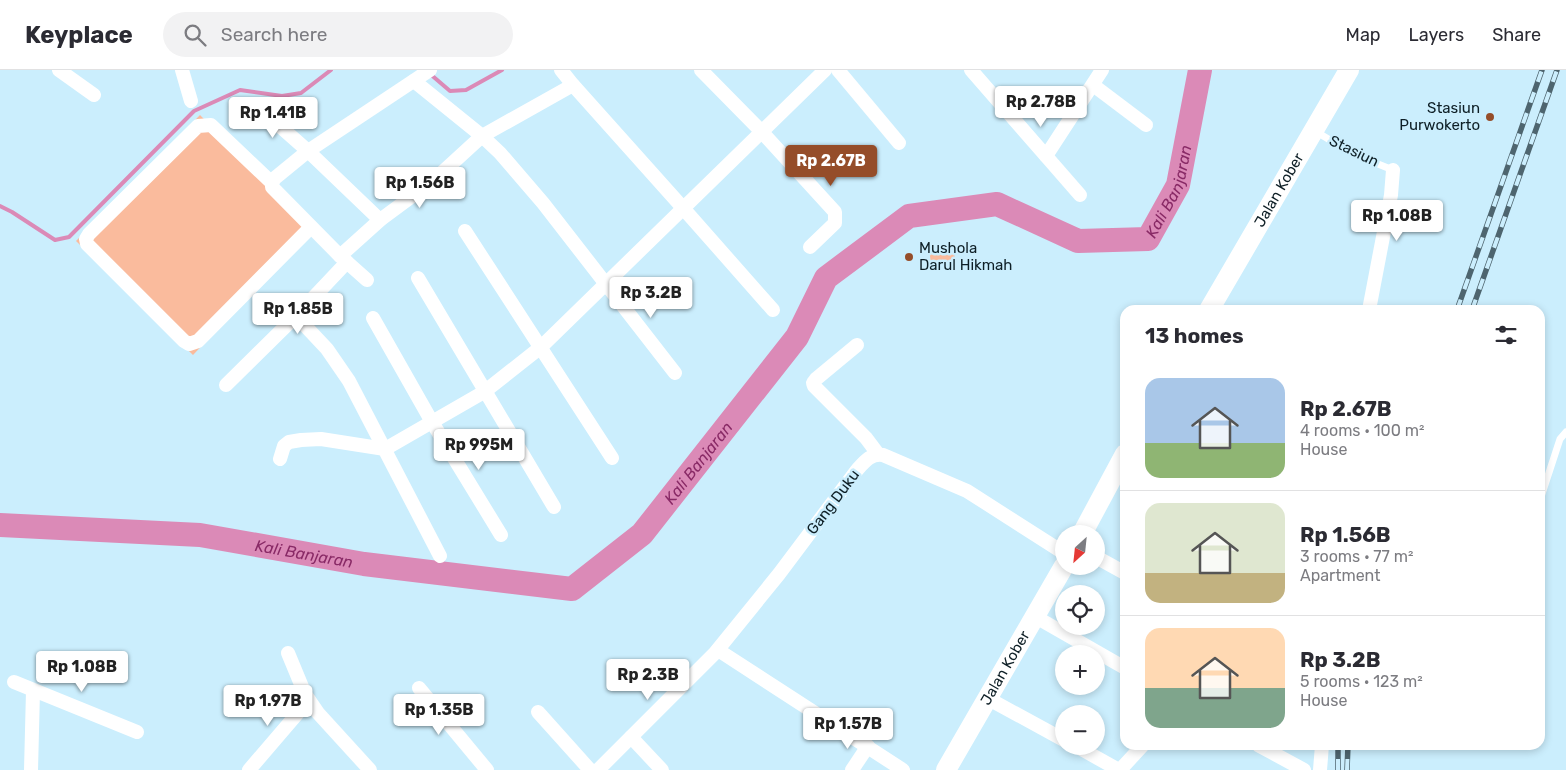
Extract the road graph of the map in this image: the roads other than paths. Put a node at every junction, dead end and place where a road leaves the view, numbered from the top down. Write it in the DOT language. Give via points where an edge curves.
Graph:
graph roads {
  1 [pos="59,70"];
  2 [pos="182,70"];
  3 [pos="430,70"];
  4 [pos="561,70"];
  5 [pos="701,70"];
  6 [pos="825,70"];
  7 [pos="838,70"];
  8 [pos="971,70"];
  9 [pos="1102,70"];
  10 [pos="1349,70"];
  11 [pos="415,80"];
  12 [pos="573,85"];
  13 [pos="1093,85"];
  14 [pos="94,95"];
  15 [pos="191,101"];
  16 [pos="257,106"];
  17 [pos="1146,125"];
  18 [pos="761,131"];
  19 [pos="1314,131"];
  20 [pos="482,136"];
  21 [pos="898,143"];
  22 [pos="308,150"];
  23 [pos="1046,156"];
  24 [pos="1393,170"];
  25 [pos="272,183"];
  26 [pos="1080,195"];
  27 [pos="683,208"];
  28 [pos="380,220"];
  29 [pos="311,227"];
  30 [pos="465,231"];
  31 [pos="810,246"];
  32 [pos="343,259"];
  33 [pos="418,278"];
  34 [pos="367,280"];
  35 [pos="605,283"];
  36 [pos="1212,305"];
  37 [pos="1370,305"];
  38 [pos="773,310"];
  39 [pos="296,316"];
  40 [pos="374,318"];
  41 [pos="857,345"];
  42 [pos="541,347"];
  43 [pos="675,372"];
  44 [pos="226,385"];
  45 [pos="484,392"];
  46 [pos="432,422"];
  47 [pos="1566,432"];
  48 [pos="385,449"];
  49 [pos="878,454"];
  50 [pos="612,458"];
  51 [pos="280,459"];
  52 [pos="1120,463"];
  53 [pos="1545,485"];
  54 [pos="554,507"];
  55 [pos="1087,525"];
  56 [pos="501,535"];
  57 [pos="1055,547"];
  58 [pos="440,556"];
  59 [pos="1105,562"];
  60 [pos="1120,570"];
  61 [pos="1059,575"];
  62 [pos="1034,616"];
  63 [pos="718,650"];
  64 [pos="288,653"];
  65 [pos="1120,665"];
  66 [pos="14,682"];
  67 [pos="419,688"];
  68 [pos="32,691"];
  69 [pos="988,698"];
  70 [pos="309,700"];
  71 [pos="538,712"];
  72 [pos="137,732"];
  73 [pos="1055,735"];
  74 [pos="631,737"];
  75 [pos="868,746"];
  76 [pos="1138,750"];
  77 [pos="1267,750"];
  78 [pos="1322,750"];
  79 [pos="1092,755"];
  80 [pos="31,770"];
  81 [pos="249,770"];
  82 [pos="370,770"];
  83 [pos="487,770"];
  84 [pos="590,770"];
  85 [pos="598,770"];
  86 [pos="662,770"];
  87 [pos="852,770"];
  88 [pos="903,770"];
  89 [pos="946,770"];
  90 [pos="1120,770"];
  91 [pos="1304,770"];
  92 [pos="1320,770"];
  1 -- 14 [label="street"];
  2 -- 15 [label="street"];
  3 -- 11 [label="street"];
  4 -- 12 [label="street"];
  5 -- 18 [label="street"];
  6 -- 18 [label="street"];
  7 -- 21 [label="street"];
  8 -- 23 [label="street"];
  9 -- 13 [label="street"];
  10 -- 19 [label="street, Jalan Kober"];
  11 -- 20 [label="street"];
  11 -- 22 [label="street"];
  12 -- 20 [label="street"];
  12 -- 27 [label="street"];
  13 -- 17 [label="street"];
  13 -- 23 [label="street"];
  16 -- 22 [label="street"];
  18 -- 27 [label="street"];
  18 -- 31 [label="street" via="835,212 835,223"];
  19 -- 24 [label="lane, Stasiun" via="1353,154"];
  19 -- 36 [label="street, Jalan Kober"];
  20 -- 28 [label="street" via="434,180"];
  20 -- 35 [label="street" via="543,203"];
  22 -- 25 [label="street"];
  22 -- 28 [label="street"];
  23 -- 26 [label="street"];
  24 -- 37 [label="street" via="1392,195"];
  25 -- 29 [label="street" via="272,187"];
  25 -- 29 [label="street" via="211,125 201,125 89,234 87,244 189,344 198,341"];
  27 -- 35 [label="street"];
  27 -- 38 [label="street"];
  28 -- 32 [label="street"];
  29 -- 32 [label="street"];
  30 -- 42 [label="street"];
  32 -- 34 [label="street"];
  32 -- 39 [label="street"];
  33 -- 45 [label="street"];
  35 -- 42 [label="street"];
  35 -- 43 [label="street"];
  39 -- 44 [label="street"];
  39 -- 48 [label="street" via="327,349 349,381"];
  40 -- 46 [label="street"];
  41 -- 49 [label="street" via="813,383"];
  42 -- 45 [label="street"];
  42 -- 50 [label="street"];
  45 -- 46 [label="street"];
  45 -- 54 [label="street"];
  46 -- 48 [label="street"];
  46 -- 56 [label="street"];
  47 -- 53 [label="lane" via="1560,440"];
  48 -- 51 [label="street" via="321,439 302,440 284,446"];
  48 -- 58 [label="street"];
  49 -- 57 [label="street" via="967,491"];
  49 -- 63 [label="street, Gang Duku" via="856,470"];
  52 -- 55 [label="street"];
  59 -- 60 [label="street"];
  61 -- 62 [label="street, Jalan Kober"];
  62 -- 65 [label="street"];
  62 -- 69 [label="street, Jalan Kober"];
  63 -- 74 [label="street, Gang Duku"];
  63 -- 75 [label="street"];
  64 -- 70 [label="street"];
  66 -- 68 [label="street"];
  67 -- 83 [label="street"];
  68 -- 72 [label="street"];
  68 -- 80 [label="street"];
  69 -- 73 [label="street"];
  69 -- 89 [label="street, Jalan Kober"];
  70 -- 81 [label="street"];
  70 -- 82 [label="street"];
  71 -- 84 [label="street"];
  74 -- 85 [label="street, Gang Duku"];
  74 -- 86 [label="street"];
  75 -- 87 [label="street"];
  75 -- 88 [label="street"];
  76 -- 90 [label="street"];
  77 -- 91 [label="street"];
  78 -- 92 [label="street"];
  79 -- 90 [label="street"];
}
